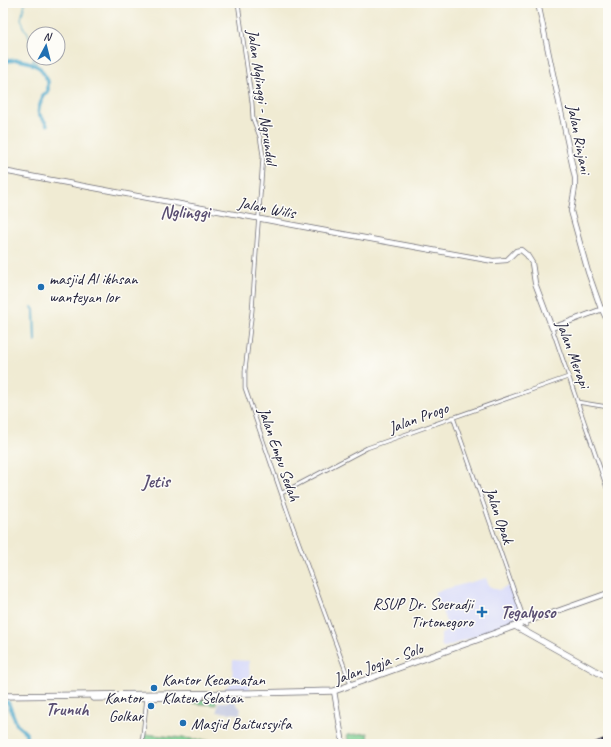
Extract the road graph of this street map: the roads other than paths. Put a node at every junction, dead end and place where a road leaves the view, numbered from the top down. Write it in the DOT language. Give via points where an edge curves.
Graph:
graph roads {
  1 [pos="238,3"];
  2 [pos="538,3"];
  3 [pos="3,171"];
  4 [pos="259,218"];
  5 [pos="522,251"];
  6 [pos="608,307"];
  7 [pos="601,309"];
  8 [pos="608,324"];
  9 [pos="552,328"];
  10 [pos="568,377"];
  11 [pos="578,402"];
  12 [pos="608,406"];
  13 [pos="453,417"];
  14 [pos="608,492"];
  15 [pos="282,493"];
  16 [pos="608,594"];
  17 [pos="525,623"];
  18 [pos="516,628"];
  19 [pos="547,644"];
  20 [pos="608,678"];
  21 [pos="351,686"];
  22 [pos="334,692"];
  23 [pos="3,696"];
  24 [pos="147,696"];
  25 [pos="3,699"];
  26 [pos="142,744"];
  27 [pos="343,744"];
  1 -- 4 [label="street, Jalan Nglinggi - Ngrundul" via="253,119 260,137 263,156"];
  2 -- 7 [label="main road, Jalan Rinjani" via="574,170 575,184 570,211"];
  3 -- 4 [label="main road, Jalan Wilis"];
  4 -- 5 [label="main road, Jalan Wilis" via="493,261 507,260 517,250"];
  4 -- 15 [label="street, Jalan Empu Sedah" via="245,383"];
  5 -- 9 [label="main road, Jalan Merapi" via="532,263 535,283"];
  6 -- 7 [label="main road"];
  7 -- 8 [label="street, Jalan Rinjani"];
  7 -- 9 [label="main road"];
  9 -- 10 [label="street, Jalan Merapi"];
  10 -- 11 [label="street, Jalan Merapi"];
  10 -- 13 [label="street, Jalan Progo"];
  11 -- 12 [label="street"];
  11 -- 14 [label="street, Jalan Merapi"];
  13 -- 15 [label="street, Jalan Progo" via="367,448"];
  13 -- 17 [label="street, Jalan Opak"];
  15 -- 21 [label="street, Jalan Empu Sedah"];
  16 -- 17 [label="main road"];
  17 -- 18 [label="main road"];
  18 -- 19 [label="highway"];
  18 -- 19 [label="highway"];
  18 -- 21 [label="highway, Jalan Jogja - Solo"];
  19 -- 20 [label="highway"];
  21 -- 22 [label="highway, Jalan Jogja - Solo"];
  22 -- 24 [label="highway, Jalan Jogja - Solo"];
  22 -- 27 [label="main road"];
  23 -- 24 [label="highway, Jalan Jogja - Solo"];
  24 -- 25 [label="highway, Jalan Jogja - Solo"];
  24 -- 26 [label="street"];
}
